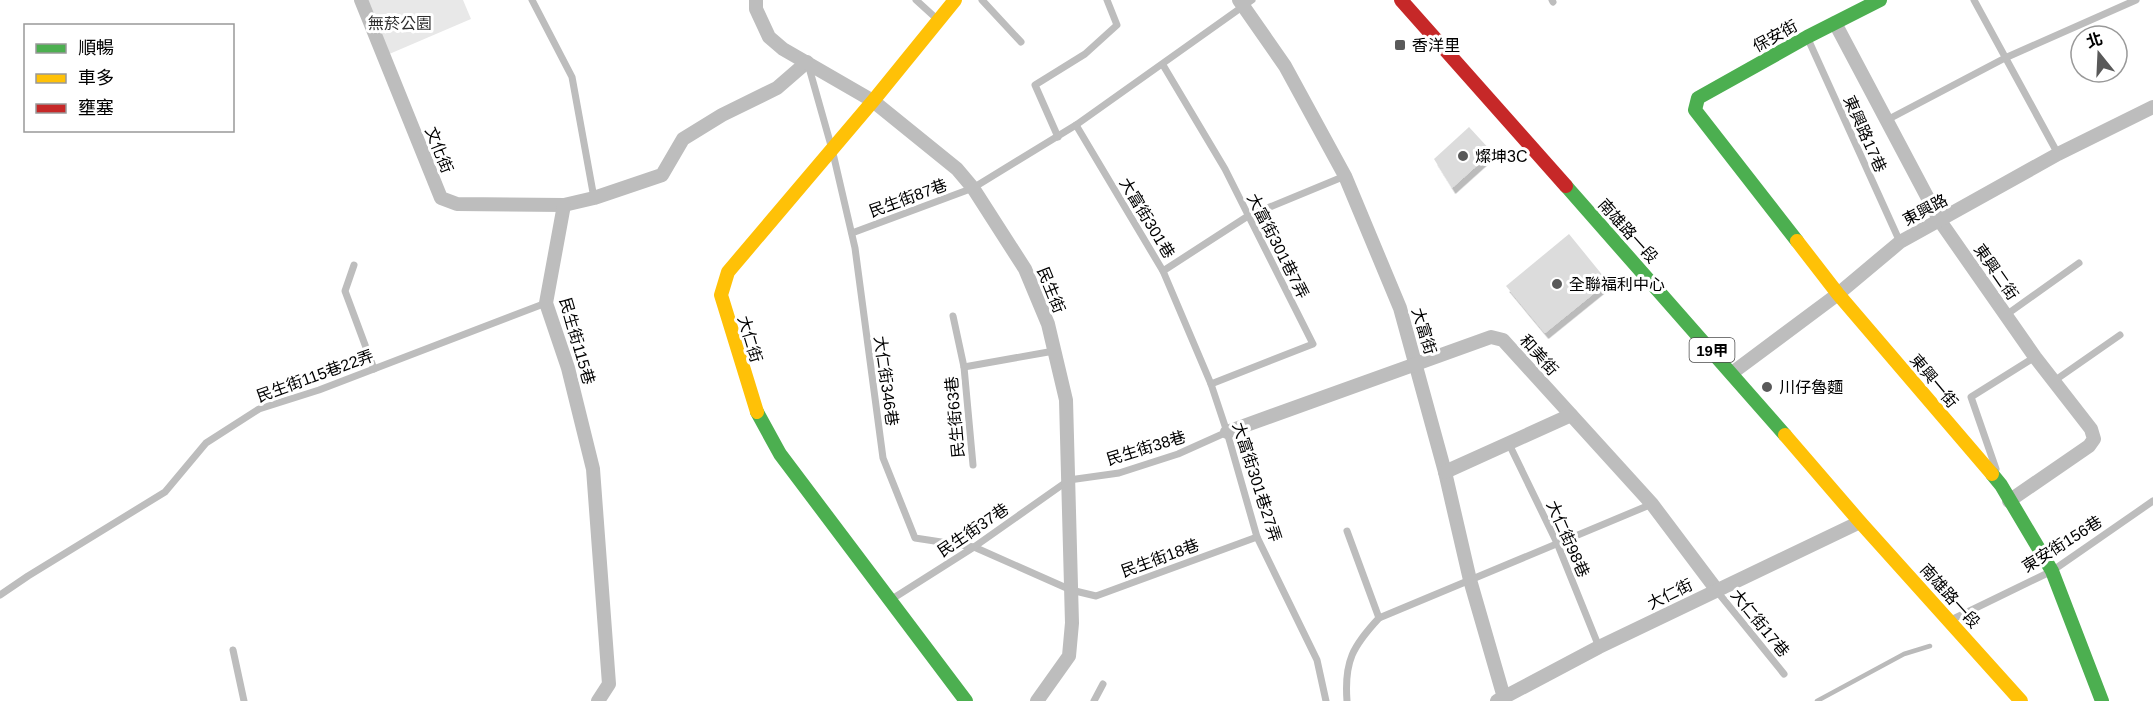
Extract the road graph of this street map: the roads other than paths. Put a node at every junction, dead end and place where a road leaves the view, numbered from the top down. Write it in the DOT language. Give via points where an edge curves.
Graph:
graph roads {
  1 [pos="361,0"];
  2 [pos="532,0"];
  3 [pos="756,0"];
  4 [pos="916,0"];
  5 [pos="955,0"];
  6 [pos="982,0"];
  7 [pos="1107,0"];
  8 [pos="1401,0"];
  9 [pos="1880,0"];
  10 [pos="1974,0"];
  11 [pos="2136,0"];
  12 [pos="1245,2"];
  13 [pos="939,21"];
  14 [pos="1835,23"];
  15 [pos="1807,37"];
  16 [pos="1021,42"];
  17 [pos="2005,58"];
  18 [pos="807,62"];
  19 [pos="1163,65"];
  20 [pos="873,101"];
  21 [pos="2153,107"];
  22 [pos="1695,110"];
  23 [pos="1887,120"];
  24 [pos="1076,125"];
  25 [pos="1058,137"];
  26 [pos="832,149"];
  27 [pos="2058,154"];
  28 [pos="1345,176"];
  29 [pos="973,188"];
  30 [pos="594,198"];
  31 [pos="564,205"];
  32 [pos="1248,216"];
  33 [pos="1940,221"];
  34 [pos="852,233"];
  35 [pos="1899,242"];
  36 [pos="2079,263"];
  37 [pos="354,265"];
  38 [pos="1163,271"];
  39 [pos="1838,294"];
  40 [pos="546,303"];
  41 [pos="2006,315"];
  42 [pos="953,316"];
  43 [pos="2120,335"];
  44 [pos="1054,351"];
  45 [pos="2035,357"];
  46 [pos="1417,365"];
  47 [pos="964,367"];
  48 [pos="374,369"];
  49 [pos="1732,373"];
  50 [pos="2054,381"];
  51 [pos="1211,384"];
  52 [pos="1572,415"];
  53 [pos="1227,432"];
  54 [pos="1509,444"];
  55 [pos="974,465"];
  56 [pos="1445,472"];
  57 [pos="1069,480"];
  58 [pos="2001,485"];
  59 [pos="2009,501"];
  60 [pos="2153,501"];
  61 [pos="1652,504"];
  62 [pos="1860,522"];
  63 [pos="1347,531"];
  64 [pos="1257,537"];
  65 [pos="1557,543"];
  66 [pos="974,548"];
  67 [pos="2052,571"];
  68 [pos="1470,580"];
  69 [pos="1071,590"];
  70 [pos="1716,590"];
  71 [pos="0,595"];
  72 [pos="890,600"];
  73 [pos="1379,618"];
  74 [pos="1950,620"];
  75 [pos="1599,647"];
  76 [pos="233,650"];
  77 [pos="1784,674"];
  78 [pos="1103,684"];
  79 [pos="1501,700"];
  80 [pos="244,701"];
  81 [pos="598,701"];
  82 [pos="966,701"];
  83 [pos="1037,701"];
  84 [pos="1094,701"];
  85 [pos="1326,701"];
  86 [pos="1347,701"];
  87 [pos="2021,701"];
  88 [pos="2102,701"];
  1 -- 31 [label="street, 文化街" via="441,198 457,204"];
  2 -- 30 [label="lane" via="572,77"];
  3 -- 18 [label="street, 民生街" via="769,37"];
  4 -- 13 [label="lane"];
  5 -- 13 [label="street, 大仁街"];
  6 -- 16 [label="lane"];
  7 -- 25 [label="lane" via="1117,25 1085,54 1035,85"];
  8 -- 49 [label="street, 南雄路一段 / 19甲"];
  9 -- 14 [label="street, 保安街"];
  10 -- 17 [label="lane"];
  11 -- 17 [label="lane"];
  12 -- 19 [label="lane"];
  12 -- 28 [label="street, 大富街"];
  13 -- 20 [label="street, 大仁街"];
  14 -- 15 [label="street, 保安街"];
  14 -- 23 [label="street, 東興二街"];
  15 -- 22 [label="street, 保安街" via="1698,98"];
  15 -- 35 [label="lane, 東興路17巷"];
  17 -- 23 [label="lane"];
  17 -- 27 [label="lane"];
  18 -- 20 [label="street, 民生街"];
  18 -- 26 [label="lane, 大仁街346巷"];
  18 -- 30 [label="street" via="777,88 683,139 662,175"];
  19 -- 24 [label="lane"];
  19 -- 32 [label="lane, 大富街301巷7弄" via="1225,169"];
  20 -- 26 [label="street, 大仁街"];
  20 -- 29 [label="street, 民生街" via="939,152"];
  21 -- 27 [label="street, 東興路"];
  22 -- 39 [label="street, 東興一街"];
  23 -- 33 [label="street, 東興二街"];
  24 -- 25 [label="lane"];
  24 -- 38 [label="lane, 大富街301巷"];
  25 -- 29 [label="lane"];
  26 -- 34 [label="lane, 大仁街346巷"];
  26 -- 72 [label="street, 大仁街" via="728,272 721,295 761,422 780,454"];
  27 -- 33 [label="street, 東興路"];
  28 -- 32 [label="lane, 大富街301巷"];
  28 -- 46 [label="street, 大富街" via="1400,308"];
  29 -- 34 [label="lane, 民生街87巷"];
  29 -- 44 [label="street, 民生街" via="1025,269 1048,324"];
  30 -- 31 [label="street"];
  31 -- 40 [label="street, 民生街115巷"];
  32 -- 38 [label="lane, 大富街301巷"];
  32 -- 51 [label="lane, 大富街301巷7弄" via="1313,344"];
  33 -- 35 [label="street, 東興路"];
  33 -- 41 [label="street, 東興二街"];
  34 -- 66 [label="lane, 大仁街346巷" via="883,458 915,538"];
  35 -- 39 [label="street, 東興路"];
  36 -- 41 [label="lane"];
  37 -- 48 [label="lane" via="345,291"];
  38 -- 51 [label="lane, 大富街301巷27弄"];
  39 -- 49 [label="street, 東興路"];
  39 -- 58 [label="street, 東興一街"];
  40 -- 48 [label="lane, 民生街115巷22弄"];
  40 -- 81 [label="street, 民生街115巷" via="568,368 593,469 609,684"];
  41 -- 45 [label="street, 東興二街"];
  42 -- 47 [label="lane, 民生街63巷"];
  43 -- 50 [label="lane"];
  44 -- 47 [label="lane, 民生街63巷"];
  44 -- 57 [label="street, 民生街" via="1066,400"];
  45 -- 50 [label="street, 東興二街"];
  45 -- 58 [label="lane" via="1971,397"];
  46 -- 52 [label="street, 和美街" via="1491,337 1503,340"];
  46 -- 53 [label="street, 和美街"];
  46 -- 56 [label="street, 大富街"];
  47 -- 55 [label="lane, 民生街63巷"];
  48 -- 71 [label="lane, 民生街115巷22弄" via="259,410 206,443 165,492"];
  49 -- 62 [label="street, 南雄路一段 / 19甲"];
  50 -- 59 [label="street, 東興二街" via="2091,429 2094,439"];
  51 -- 53 [label="lane, 大富街301巷27弄"];
  52 -- 54 [label="street"];
  52 -- 61 [label="street, 和美街"];
  53 -- 57 [label="lane, 民生街38巷" via="1178,454 1119,473"];
  53 -- 64 [label="lane, 大富街301巷27弄"];
  54 -- 56 [label="street"];
  54 -- 65 [label="lane, 大仁街98巷"];
  56 -- 68 [label="street, 大富街"];
  57 -- 66 [label="lane, 民生街37巷"];
  57 -- 69 [label="street, 民生街"];
  58 -- 59 [label="street, 東興一街"];
  59 -- 67 [label="street, 東興一街"];
  60 -- 67 [label="lane, 東安街156巷"];
  61 -- 65 [label="lane"];
  61 -- 70 [label="street, 和美街"];
  62 -- 70 [label="street, 大仁街"];
  62 -- 74 [label="street, 南雄路一段 / 19甲"];
  63 -- 73 [label="lane"];
  64 -- 69 [label="lane, 民生街18巷" via="1096,596"];
  64 -- 85 [label="lane, 大富街301巷27弄" via="1317,660"];
  65 -- 68 [label="lane"];
  65 -- 75 [label="lane, 大仁街98巷"];
  66 -- 69 [label="lane, 大仁街346巷"];
  66 -- 72 [label="lane, 民生街37巷"];
  67 -- 74 [label="lane, 東安街156巷"];
  67 -- 88 [label="street, 東興一街"];
  68 -- 73 [label="lane"];
  68 -- 79 [label="street, 大富街"];
  69 -- 83 [label="street, 民生街" via="1069,657"];
  70 -- 75 [label="street, 大仁街"];
  70 -- 77 [label="lane, 大仁街17巷"];
  72 -- 82 [label="street, 大仁街"];
  73 -- 86 [label="lane" via="1351,654"];
  74 -- 87 [label="street, 南雄路一段 / 19甲"];
  75 -- 79 [label="street, 大仁街"];
  76 -- 80 [label="lane"];
  78 -- 84 [label="lane"];
}
